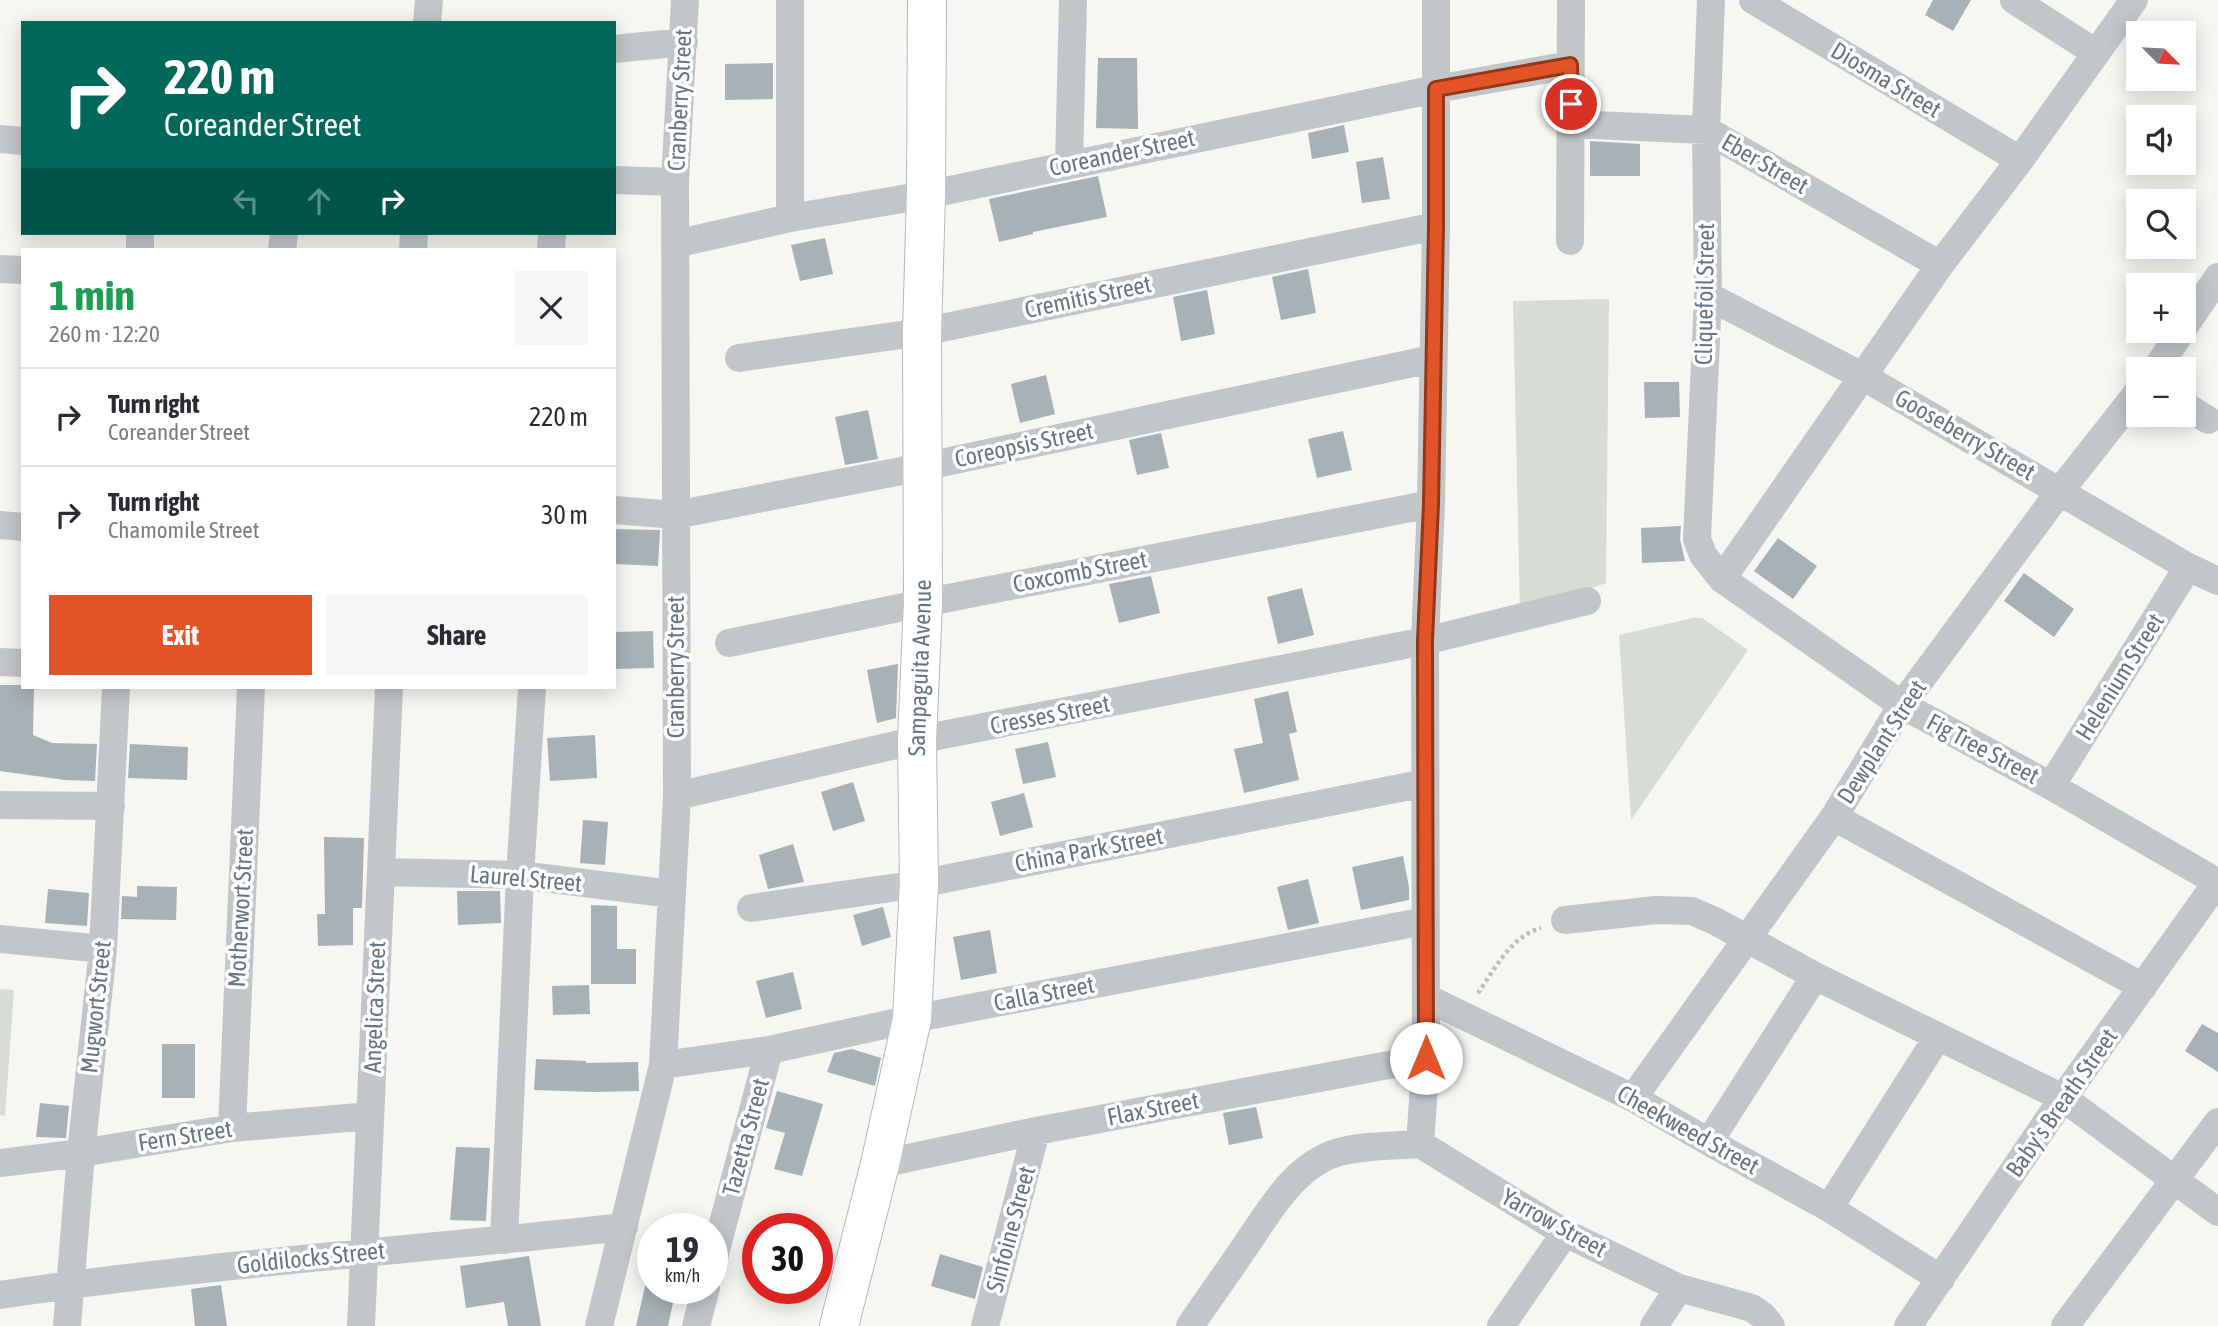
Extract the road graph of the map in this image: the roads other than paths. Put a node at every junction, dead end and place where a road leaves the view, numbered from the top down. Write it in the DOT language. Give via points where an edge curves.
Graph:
graph roads {
  1 [pos="429,0"];
  2 [pos="685,0"];
  3 [pos="790,0"];
  4 [pos="927,0"];
  5 [pos="1073,0"];
  6 [pos="1436,0"];
  7 [pos="1571,0"];
  8 [pos="1711,0"];
  9 [pos="1753,0"];
  10 [pos="2014,0"];
  11 [pos="2134,0"];
  12 [pos="427,21"];
  13 [pos="684,42"];
  14 [pos="616,48"];
  15 [pos="2096,52"];
  16 [pos="1570,65"];
  17 [pos="1436,89"];
  18 [pos="1572,124"];
  19 [pos="1706,130"];
  20 [pos="0,139"];
  21 [pos="21,141"];
  22 [pos="2020,160"];
  23 [pos="1069,164"];
  24 [pos="616,180"];
  25 [pos="676,182"];
  26 [pos="926,195"];
  27 [pos="790,218"];
  28 [pos="1436,226"];
  29 [pos="1570,241"];
  30 [pos="676,244"];
  31 [pos="1940,265"];
  32 [pos="0,269"];
  33 [pos="21,270"];
  34 [pos="2218,277"];
  35 [pos="1707,296"];
  36 [pos="2196,310"];
  37 [pos="922,332"];
  38 [pos="739,358"];
  39 [pos="1432,359"];
  40 [pos="1864,377"];
  41 [pos="2126,408"];
  42 [pos="2196,412"];
  43 [pos="2208,420"];
  44 [pos="922,467"];
  45 [pos="2060,491"];
  46 [pos="1431,504"];
  47 [pos="616,510"];
  48 [pos="675,515"];
  49 [pos="0,525"];
  50 [pos="21,527"];
  51 [pos="2189,568"];
  52 [pos="1722,579"];
  53 [pos="2218,581"];
  54 [pos="1587,601"];
  55 [pos="923,603"];
  56 [pos="1425,641"];
  57 [pos="729,643"];
  58 [pos="0,662"];
  59 [pos="21,663"];
  60 [pos="116,689"];
  61 [pos="251,689"];
  62 [pos="389,689"];
  63 [pos="532,689"];
  64 [pos="1902,705"];
  65 [pos="917,740"];
  66 [pos="1425,783"];
  67 [pos="2051,786"];
  68 [pos="677,796"];
  69 [pos="0,805"];
  70 [pos="111,806"];
  71 [pos="1834,817"];
  72 [pos="381,872"];
  73 [pos="520,876"];
  74 [pos="2218,882"];
  75 [pos="919,884"];
  76 [pos="671,894"];
  77 [pos="751,908"];
  78 [pos="1565,920"];
  79 [pos="1425,921"];
  80 [pos="0,939"];
  81 [pos="1746,940"];
  82 [pos="103,949"];
  83 [pos="1815,976"];
  84 [pos="2143,986"];
  85 [pos="1427,998"];
  86 [pos="912,1019"];
  87 [pos="1937,1038"];
  88 [pos="769,1050"];
  89 [pos="1426,1058"];
  90 [pos="663,1066"];
  91 [pos="1633,1098"];
  92 [pos="2063,1098"];
  93 [pos="370,1116"];
  94 [pos="2218,1122"];
  95 [pos="232,1128"];
  96 [pos="1036,1131"];
  97 [pos="1709,1142"];
  98 [pos="1420,1144"];
  99 [pos="81,1153"];
  100 [pos="0,1163"];
  101 [pos="880,1164"];
  102 [pos="2175,1181"];
  103 [pos="1829,1208"];
  104 [pos="2218,1212"];
  105 [pos="726,1213"];
  106 [pos="624,1227"];
  107 [pos="1565,1233"];
  108 [pos="504,1240"];
  109 [pos="364,1252"];
  110 [pos="1941,1279"];
  111 [pos="72,1284"];
  112 [pos="1679,1288"];
  113 [pos="0,1295"];
  114 [pos="702,1304"];
  115 [pos="1916,1322"];
  116 [pos="67,1326"];
  117 [pos="361,1326"];
  118 [pos="599,1326"];
  119 [pos="696,1326"];
  120 [pos="839,1326"];
  121 [pos="985,1326"];
  122 [pos="1190,1326"];
  123 [pos="1501,1326"];
  124 [pos="1654,1326"];
  125 [pos="1771,1326"];
  126 [pos="2064,1326"];
  1 -- 12 [label="street"];
  2 -- 13 [label="street, Cranberry Street"];
  3 -- 27 [label="street"];
  4 -- 26 [label="main road, Sampaguita Avenue"];
  5 -- 23 [label="street"];
  6 -- 17 [label="street"];
  7 -- 16 [label="street"];
  8 -- 19 [label="street, Cliquefoil Street"];
  9 -- 22 [label="street, Diosma Street"];
  10 -- 15 [label="street"];
  11 -- 15 [label="street"];
  13 -- 14 [label="street"];
  13 -- 25 [label="street, Cranberry Street"];
  15 -- 22 [label="street"];
  16 -- 17 [label="street, Coreander Street"];
  16 -- 18 [label="street"];
  17 -- 23 [label="street, Coreander Street"];
  17 -- 28 [label="street"];
  18 -- 19 [label="street, Eber Street"];
  18 -- 29 [label="street"];
  19 -- 31 [label="street, Eber Street"];
  19 -- 35 [label="street, Cliquefoil Street"];
  20 -- 21 [label="street"];
  22 -- 31 [label="street"];
  23 -- 26 [label="street, Coreander Street"];
  24 -- 25 [label="street"];
  25 -- 30 [label="street, Cranberry Street"];
  26 -- 27 [label="street, Coreander Street"];
  26 -- 37 [label="main road, Sampaguita Avenue"];
  27 -- 30 [label="street, Coreander Street"];
  28 -- 37 [label="street, Cremitis Street"];
  28 -- 39 [label="street"];
  30 -- 48 [label="street, Cranberry Street"];
  31 -- 40 [label="street"];
  32 -- 33 [label="street"];
  34 -- 36 [label="street"];
  35 -- 40 [label="street, Gooseberry Street"];
  35 -- 52 [label="street, Cliquefoil Street" via="1697,539"];
  37 -- 38 [label="street, Cremitis Street"];
  37 -- 44 [label="main road, Sampaguita Avenue"];
  39 -- 44 [label="street, Coreopsis Street"];
  39 -- 46 [label="street"];
  40 -- 45 [label="street, Gooseberry Street"];
  40 -- 52 [label="street"];
  41 -- 45 [label="street, Dewplant Street"];
  42 -- 43 [label="street"];
  44 -- 48 [label="street, Coreopsis Street"];
  44 -- 55 [label="main road, Sampaguita Avenue"];
  45 -- 51 [label="street, Gooseberry Street"];
  45 -- 64 [label="street, Dewplant Street"];
  46 -- 55 [label="street, Coxcomb Street"];
  46 -- 56 [label="street"];
  47 -- 48 [label="street, Coreopsis Street"];
  48 -- 68 [label="street, Cranberry Street"];
  49 -- 50 [label="street"];
  51 -- 53 [label="street, Gooseberry Street"];
  51 -- 67 [label="street, Helenium Street"];
  52 -- 64 [label="street, Fig Tree Street"];
  54 -- 56 [label="street, Cresses Street"];
  55 -- 57 [label="street, Coxcomb Street"];
  55 -- 65 [label="main road, Sampaguita Avenue"];
  56 -- 65 [label="street, Cresses Street"];
  56 -- 66 [label="street"];
  58 -- 59 [label="street"];
  60 -- 70 [label="street, Mugwort Street"];
  61 -- 95 [label="street, Motherwort Street"];
  62 -- 72 [label="street, Angelica Street"];
  63 -- 73 [label="street"];
  64 -- 67 [label="street, Fig Tree Street"];
  64 -- 71 [label="street, Dewplant Street"];
  65 -- 68 [label="street, Cresses Street"];
  65 -- 75 [label="main road, Sampaguita Avenue"];
  66 -- 75 [label="street, China Park Street"];
  66 -- 79 [label="street"];
  67 -- 74 [label="street, Fig Tree Street"];
  68 -- 76 [label="street, Cranberry Street"];
  69 -- 70 [label="street"];
  70 -- 82 [label="street, Mugwort Street"];
  71 -- 81 [label="street, Dewplant Street"];
  71 -- 84 [label="street"];
  72 -- 73 [label="street, Laurel Street"];
  72 -- 93 [label="street, Angelica Street"];
  73 -- 76 [label="street, Laurel Street"];
  73 -- 108 [label="street"];
  74 -- 84 [label="street, Baby's Breath Street"];
  75 -- 77 [label="street, China Park Street"];
  75 -- 86 [label="main road, Sampaguita Avenue"];
  76 -- 90 [label="street, Cranberry Street"];
  78 -- 81 [label="street" via="1656,910 1692,911"];
  79 -- 85 [label="street"];
  79 -- 86 [label="street, Calla Street"];
  80 -- 82 [label="street"];
  81 -- 83 [label="street"];
  81 -- 91 [label="street, Dewplant Street"];
  82 -- 99 [label="street, Mugwort Street"];
  83 -- 87 [label="street"];
  83 -- 97 [label="street"];
  84 -- 92 [label="street, Baby's Breath Street"];
  85 -- 89 [label="street"];
  85 -- 91 [label="street, Cheekweed Street"];
  86 -- 88 [label="street, Calla Street"];
  86 -- 101 [label="main road, Sampaguita Avenue"];
  87 -- 92 [label="street"];
  87 -- 103 [label="street"];
  88 -- 90 [label="street, Calla Street"];
  88 -- 105 [label="street, Tazetta Street"];
  89 -- 96 [label="street, Flax Street"];
  89 -- 98 [label="street"];
  90 -- 106 [label="street, Cranberry Street"];
  91 -- 97 [label="street, Cheekweed Street"];
  92 -- 102 [label="street"];
  92 -- 110 [label="street, Baby's Breath Street"];
  93 -- 95 [label="street, Fern Street"];
  93 -- 109 [label="street, Angelica Street"];
  94 -- 102 [label="street"];
  95 -- 99 [label="street, Fern Street"];
  96 -- 101 [label="street, Flax Street"];
  96 -- 121 [label="street, Sinfoine Street"];
  97 -- 103 [label="street, Cheekweed Street"];
  98 -- 107 [label="street, Yarrow Street"];
  98 -- 122 [label="street" via="1338,1153 1312,1165 1278,1199"];
  99 -- 100 [label="street, Fern Street"];
  99 -- 111 [label="street, Mugwort Street"];
  101 -- 120 [label="main road, Sampaguita Avenue"];
  102 -- 104 [label="street"];
  102 -- 126 [label="street"];
  103 -- 110 [label="street, Cheekweed Street"];
  106 -- 108 [label="street, Goldilocks Street"];
  106 -- 118 [label="street, Cranberry Street"];
  107 -- 112 [label="street, Yarrow Street"];
  107 -- 123 [label="street"];
  108 -- 109 [label="street, Goldilocks Street"];
  109 -- 111 [label="street, Goldilocks Street"];
  109 -- 117 [label="street, Angelica Street"];
  110 -- 115 [label="street, Baby's Breath Street"];
  111 -- 113 [label="street, Goldilocks Street"];
  111 -- 116 [label="street, Mugwort Street"];
  112 -- 124 [label="street"];
  112 -- 125 [label="street, Yarrow Street" via="1752,1308"];
  114 -- 119 [label="street"];
}
